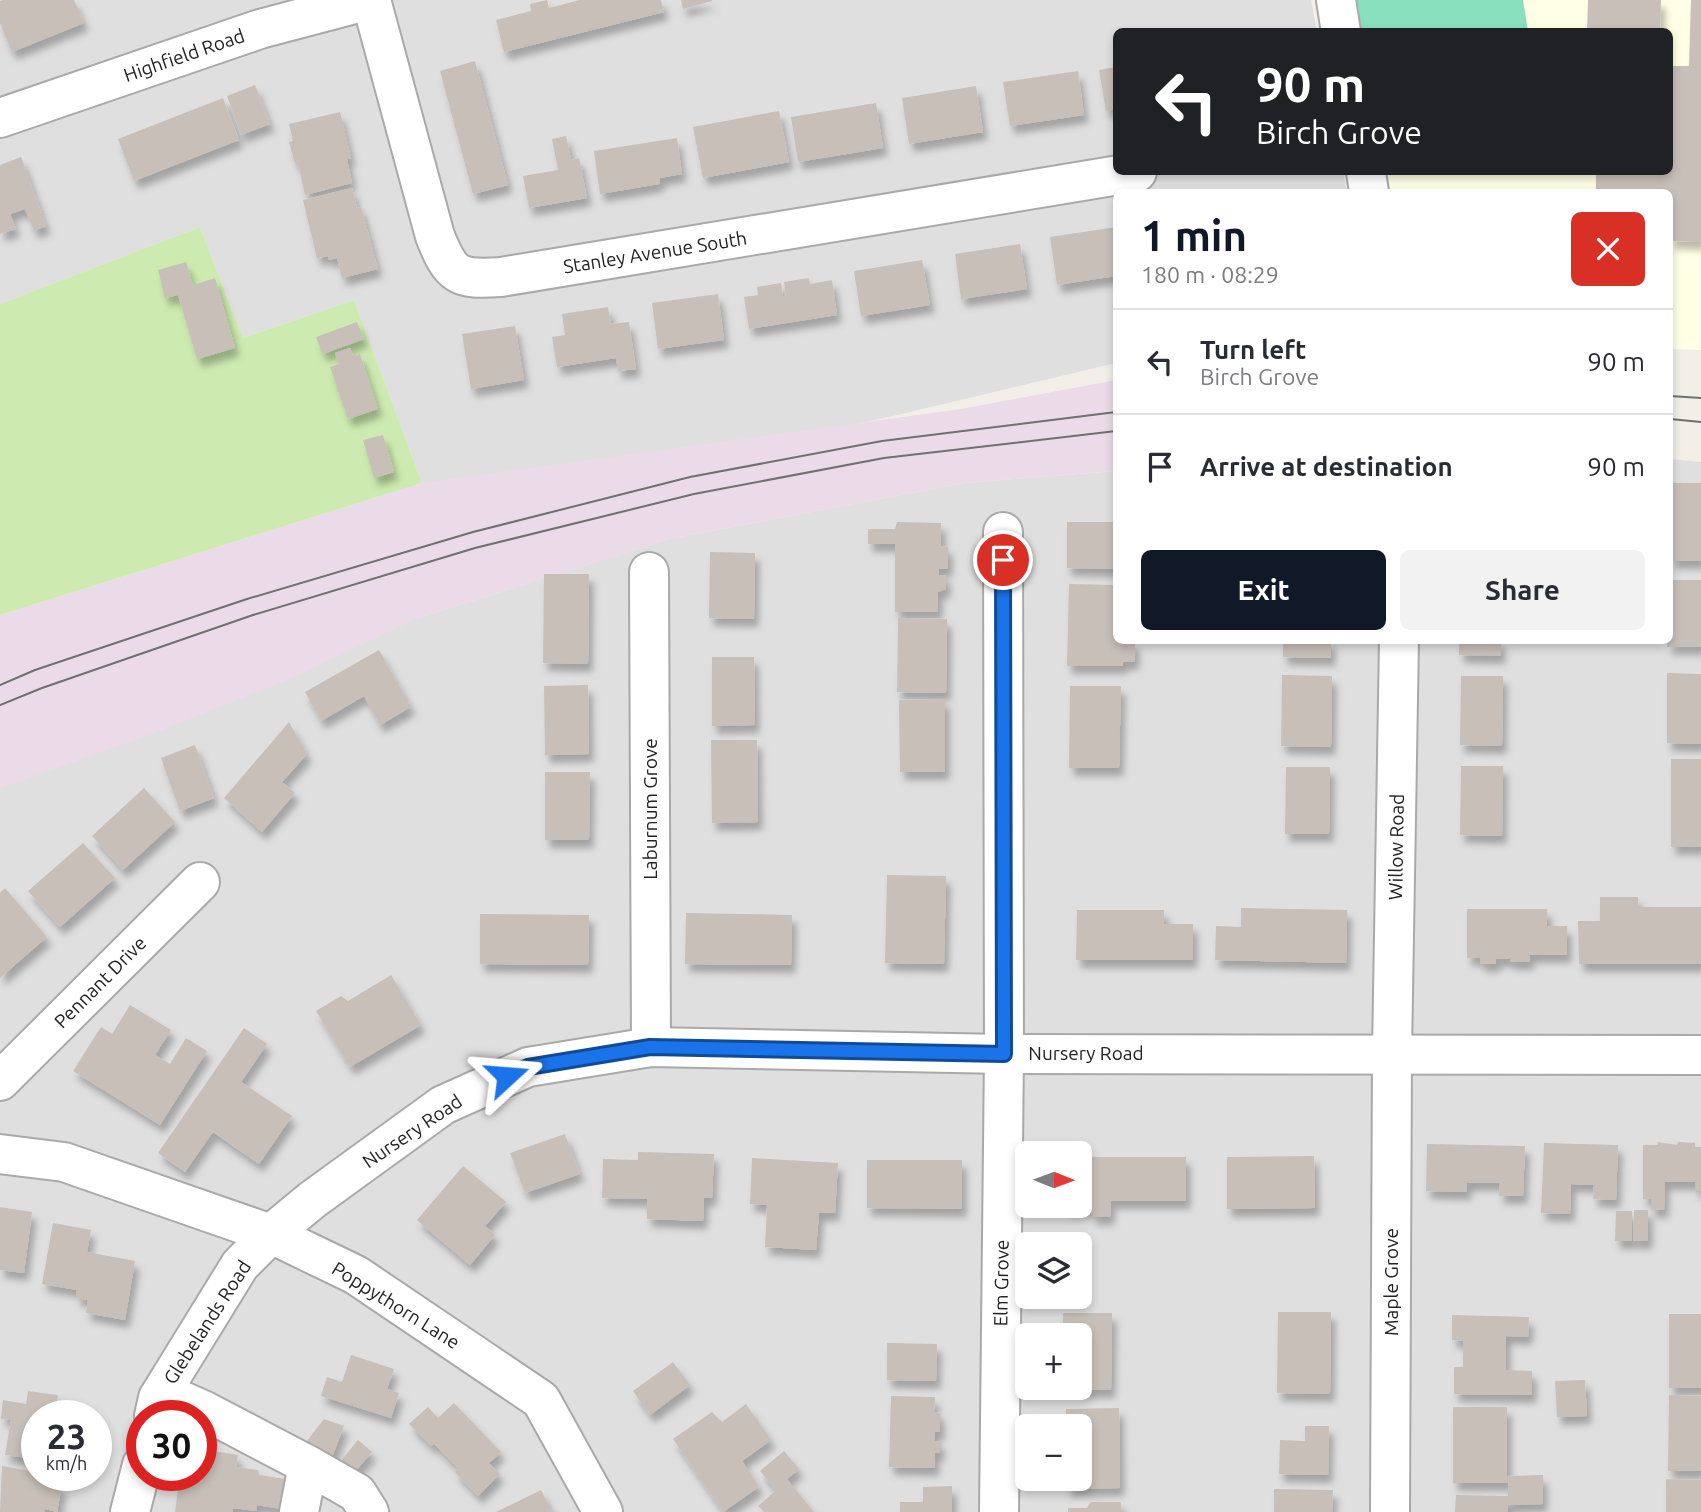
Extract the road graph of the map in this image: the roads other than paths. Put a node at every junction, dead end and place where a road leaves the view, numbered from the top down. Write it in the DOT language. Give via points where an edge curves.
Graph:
graph roads {
  1 [pos="370,0"];
  2 [pos="1336,0"];
  3 [pos="254,15"];
  4 [pos="1340,28"];
  5 [pos="0,118"];
  6 [pos="1120,175"];
  7 [pos="1003,532"];
  8 [pos="649,572"];
  9 [pos="1399,644"];
  10 [pos="200,882"];
  11 [pos="650,1047"];
  12 [pos="1392,1053"];
  13 [pos="1004,1054"];
  14 [pos="1701,1055"];
  15 [pos="0,1081"];
  16 [pos="0,1154"];
  17 [pos="271,1234"];
  18 [pos="160,1400"];
  19 [pos="217,1417"];
  20 [pos="309,1465"];
  21 [pos="135,1491"];
  22 [pos="130,1512"];
  23 [pos="299,1512"];
  24 [pos="369,1512"];
  25 [pos="603,1512"];
  26 [pos="999,1512"];
  27 [pos="1390,1512"];
  1 -- 3 [label="street, Highfield Road"];
  1 -- 6 [label="street, Stanley Avenue South" via="435,236 450,268 467,277 501,277"];
  2 -- 4 [label="street"];
  3 -- 5 [label="street, Highfield Road"];
  7 -- 13 [label="street, Elm Grove"];
  8 -- 11 [label="street, Laburnum Grove"];
  9 -- 12 [label="street, Willow Road"];
  10 -- 15 [label="street, Pennant Drive"];
  11 -- 13 [label="street, Nursery Road"];
  11 -- 17 [label="street, Nursery Road" via="528,1067 443,1105"];
  12 -- 13 [label="street, Nursery Road"];
  12 -- 14 [label="street, Nursery Road"];
  12 -- 27 [label="street, Maple Grove"];
  13 -- 26 [label="street, Elm Grove"];
  16 -- 17 [label="street, Poppythorn Lane" via="64,1163"];
  17 -- 18 [label="street, Glebelands Road" via="240,1265"];
  17 -- 25 [label="street, Poppythorn Lane" via="356,1275 541,1400"];
  19 -- 20 [label="street"];
  20 -- 23 [label="street"];
  20 -- 24 [label="street" via="357,1493"];
  21 -- 22 [label="street"];
}
